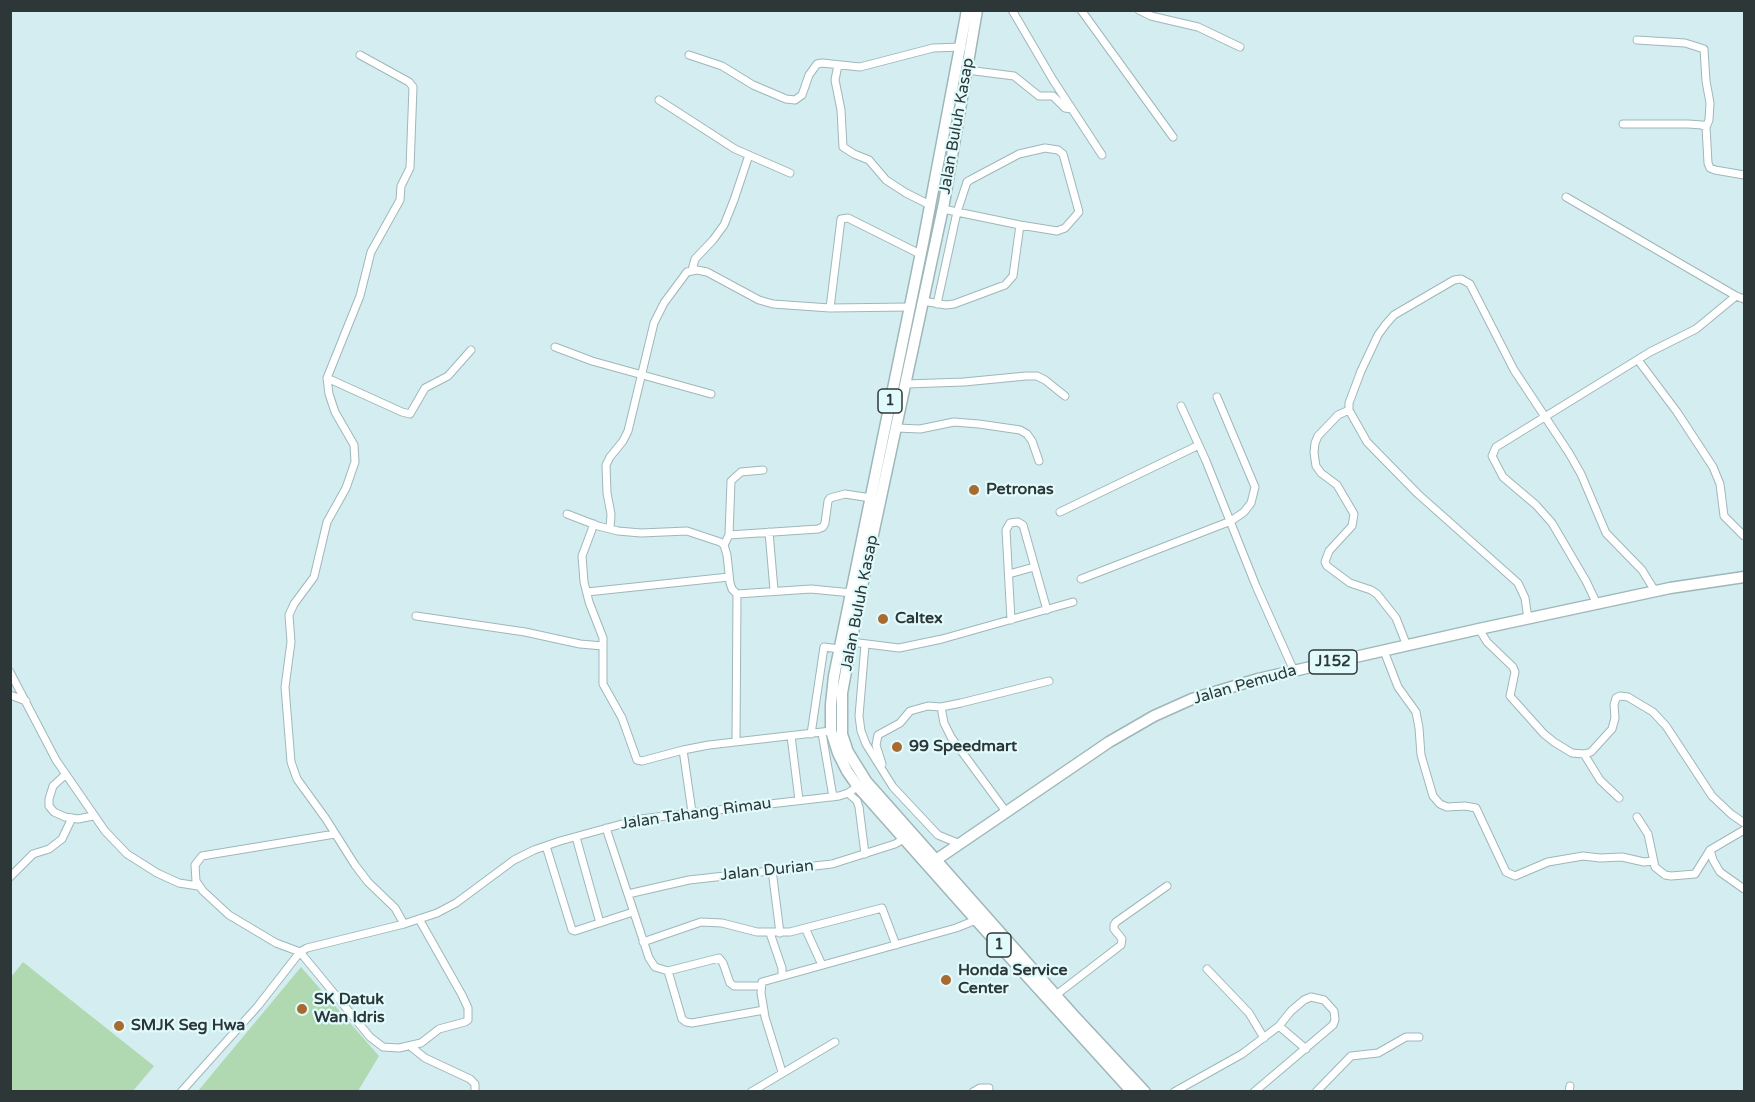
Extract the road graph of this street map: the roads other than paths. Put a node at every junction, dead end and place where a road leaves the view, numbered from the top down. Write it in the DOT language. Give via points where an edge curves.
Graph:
graph roads {
  1 [pos="977,10"];
  2 [pos="1012,10"];
  3 [pos="1080,10"];
  4 [pos="1139,10"];
  5 [pos="964,13"];
  6 [pos="1637,40"];
  7 [pos="962,47"];
  8 [pos="1240,47"];
  9 [pos="360,55"];
  10 [pos="689,55"];
  11 [pos="838,65"];
  12 [pos="968,70"];
  13 [pos="659,100"];
  14 [pos="1072,109"];
  15 [pos="1623,124"];
  16 [pos="1706,127"];
  17 [pos="1173,137"];
  18 [pos="1102,154"];
  19 [pos="748,155"];
  20 [pos="790,173"];
  21 [pos="1744,175"];
  22 [pos="1566,197"];
  23 [pos="931,201"];
  24 [pos="944,204"];
  25 [pos="957,212"];
  26 [pos="926,225"];
  27 [pos="1020,225"];
  28 [pos="939,227"];
  29 [pos="920,254"];
  30 [pos="692,270"];
  31 [pos="1736,296"];
  32 [pos="1744,299"];
  33 [pos="923,301"];
  34 [pos="937,304"];
  35 [pos="909,307"];
  36 [pos="830,308"];
  37 [pos="555,347"];
  38 [pos="471,350"];
  39 [pos="1638,360"];
  40 [pos="642,374"];
  41 [pos="327,378"];
  42 [pos="906,384"];
  43 [pos="711,394"];
  44 [pos="1065,396"];
  45 [pos="1217,398"];
  46 [pos="1181,406"];
  47 [pos="1348,410"];
  48 [pos="1545,416"];
  49 [pos="897,428"];
  50 [pos="1199,445"];
  51 [pos="1039,461"];
  52 [pos="763,470"];
  53 [pos="871,498"];
  54 [pos="1060,512"];
  55 [pos="567,514"];
  56 [pos="1231,521"];
  57 [pos="594,524"];
  58 [pos="610,529"];
  59 [pos="770,532"];
  60 [pos="729,535"];
  61 [pos="1744,536"];
  62 [pos="724,545"];
  63 [pos="1034,567"];
  64 [pos="1009,574"];
  65 [pos="729,577"];
  66 [pos="1744,578"];
  67 [pos="1081,579"];
  68 [pos="774,590"];
  69 [pos="1655,591"];
  70 [pos="587,592"];
  71 [pos="852,593"];
  72 [pos="737,594"];
  73 [pos="1073,602"];
  74 [pos="1597,604"];
  75 [pos="1047,610"];
  76 [pos="416,616"];
  77 [pos="1528,619"];
  78 [pos="1011,620"];
  79 [pos="1479,629"];
  80 [pos="852,642"];
  81 [pos="865,645"];
  82 [pos="603,646"];
  83 [pos="1407,646"];
  84 [pos="840,649"];
  85 [pos="1384,651"];
  86 [pos="1294,671"];
  87 [pos="10,672"];
  88 [pos="1049,681"];
  89 [pos="10,695"];
  90 [pos="26,702"];
  91 [pos="941,707"];
  92 [pos="827,732"];
  93 [pos="811,734"];
  94 [pos="791,736"];
  95 [pos="736,742"];
  96 [pos="683,750"];
  97 [pos="1584,754"];
  98 [pos="884,771"];
  99 [pos="66,774"];
  100 [pos="857,787"];
  101 [pos="832,797"];
  102 [pos="1618,798"];
  103 [pos="799,800"];
  104 [pos="692,812"];
  105 [pos="1007,813"];
  106 [pos="93,816"];
  107 [pos="1637,817"];
  108 [pos="72,818"];
  109 [pos="1744,823"];
  110 [pos="606,828"];
  111 [pos="1744,830"];
  112 [pos="335,834"];
  113 [pos="576,837"];
  114 [pos="904,839"];
  115 [pos="960,844"];
  116 [pos="546,846"];
  117 [pos="1710,850"];
  118 [pos="864,854"];
  119 [pos="1653,861"];
  120 [pos="932,862"];
  121 [pos="772,870"];
  122 [pos="10,877"];
  123 [pos="198,886"];
  124 [pos="1167,886"];
  125 [pos="1744,889"];
  126 [pos="628,894"];
  127 [pos="633,912"];
  128 [pos="419,919"];
  129 [pos="976,920"];
  130 [pos="600,923"];
  131 [pos="404,924"];
  132 [pos="806,930"];
  133 [pos="770,933"];
  134 [pos="780,933"];
  135 [pos="643,942"];
  136 [pos="896,945"];
  137 [pos="300,952"];
  138 [pos="822,965"];
  139 [pos="1207,969"];
  140 [pos="668,971"];
  141 [pos="782,975"];
  142 [pos="761,986"];
  143 [pos="1056,995"];
  144 [pos="764,1010"];
  145 [pos="1279,1026"];
  146 [pos="1419,1037"];
  147 [pos="1264,1038"];
  148 [pos="835,1042"];
  149 [pos="410,1046"];
  150 [pos="1306,1049"];
  151 [pos="782,1072"];
  152 [pos="989,1088"];
  153 [pos="182,1092"];
  154 [pos="475,1092"];
  155 [pos="751,1092"];
  156 [pos="973,1092"];
  157 [pos="1132,1092"];
  158 [pos="1145,1092"];
  159 [pos="1174,1092"];
  160 [pos="1254,1092"];
  161 [pos="1316,1092"];
  1 -- 12 [label="main road, Jalan Buluh Kasap / 1"];
  2 -- 14 [label="street"];
  3 -- 17 [label="street"];
  4 -- 8 [label="street" via="1198,27"];
  5 -- 7 [label="main road, Jalan Buluh Kasap / 1"];
  6 -- 16 [label="street" via="1685,43 1704,49 1710,104"];
  7 -- 11 [label="street" via="933,48 860,67"];
  7 -- 23 [label="main road, Jalan Buluh Kasap / 1"];
  9 -- 41 [label="street" via="409,81 413,87 410,168 401,186 400,200 370,252 360,296"];
  10 -- 11 [label="street" via="722,66 753,85 791,100 799,99 814,66"];
  11 -- 23 [label="street" via="835,80 843,147 869,160 886,180 906,193"];
  12 -- 14 [label="street" via="1014,76 1039,96 1057,97 1065,108"];
  12 -- 24 [label="main road, Jalan Buluh Kasap / 1"];
  13 -- 19 [label="street"];
  14 -- 18 [label="street"];
  15 -- 16 [label="street"];
  16 -- 21 [label="street" via="1710,168"];
  19 -- 20 [label="street"];
  19 -- 30 [label="street" via="724,225 695,259"];
  22 -- 31 [label="street"];
  23 -- 24 [label="main road"];
  23 -- 26 [label="main road, Jalan Buluh Kasap / 1"];
  24 -- 25 [label="street"];
  24 -- 28 [label="main road, Jalan Buluh Kasap / 1"];
  25 -- 27 [label="street"];
  25 -- 27 [label="street" via="970,180 1026,152 1044,148 1061,151 1079,214 1061,230"];
  25 -- 34 [label="street"];
  26 -- 28 [label="main road" via="933,222"];
  26 -- 29 [label="main road, Jalan Buluh Kasap / 1"];
  27 -- 34 [label="street" via="1010,281 954,304"];
  28 -- 33 [label="main road, Jalan Buluh Kasap / 1"];
  29 -- 35 [label="main road, Jalan Buluh Kasap / 1"];
  29 -- 36 [label="street" via="848,218 841,219"];
  30 -- 36 [label="street" via="707,272 766,302"];
  30 -- 40 [label="street" via="681,277 659,311"];
  31 -- 32 [label="street"];
  31 -- 39 [label="street" via="1696,329"];
  33 -- 34 [label="street"];
  33 -- 42 [label="main road, Jalan Buluh Kasap / 1"];
  35 -- 36 [label="street"];
  35 -- 53 [label="main road, Jalan Buluh Kasap / 1"];
  37 -- 40 [label="street"];
  38 -- 41 [label="street" via="448,376 424,388 410,414"];
  39 -- 48 [label="street"];
  39 -- 61 [label="street" via="1713,467 1720,484 1724,516"];
  40 -- 43 [label="street"];
  40 -- 58 [label="street" via="628,431 606,465"];
  41 -- 112 [label="street" via="335,412 354,445 356,462 327,522 314,578 289,615 291,642 285,687 293,770"];
  42 -- 44 [label="street" via="1037,376"];
  42 -- 49 [label="main road, Jalan Buluh Kasap / 1"];
  45 -- 56 [label="street" via="1254,487 1251,503"];
  46 -- 50 [label="street"];
  47 -- 48 [label="street" via="1361,370 1386,324 1444,285 1461,279 1470,284 1514,369"];
  47 -- 77 [label="street" via="1367,442 1418,494 1518,583"];
  47 -- 83 [label="street" via="1338,415 1315,443 1316,466 1337,485 1353,514 1352,526 1329,551 1325,562 1350,584 1377,594 1396,618"];
  48 -- 69 [label="street" via="1581,474 1606,533 1642,570"];
  48 -- 74 [label="street" via="1496,447 1492,456 1509,484 1552,523"];
  49 -- 51 [label="street" via="920,429 954,422 1020,430 1032,441"];
  49 -- 80 [label="main road, Jalan Buluh Kasap / 1"];
  50 -- 54 [label="street"];
  50 -- 56 [label="street"];
  52 -- 60 [label="street" via="741,472 731,480"];
  53 -- 59 [label="street" via="835,495 828,501 823,527"];
  53 -- 71 [label="main road, Jalan Buluh Kasap / 1"];
  55 -- 57 [label="street"];
  56 -- 67 [label="street"];
  56 -- 86 [label="street"];
  57 -- 58 [label="street"];
  57 -- 70 [label="street" via="582,556"];
  58 -- 62 [label="street" via="629,533 687,531"];
  59 -- 60 [label="street"];
  59 -- 68 [label="street"];
  60 -- 62 [label="street"];
  62 -- 65 [label="street"];
  63 -- 64 [label="street"];
  63 -- 64 [label="street" via="1023,525 1010,523 1006,530"];
  63 -- 75 [label="street"];
  64 -- 78 [label="street"];
  65 -- 70 [label="street"];
  65 -- 72 [label="street"];
  66 -- 69 [label="main road, Jalan Pemuda / J152"];
  68 -- 71 [label="street"];
  68 -- 72 [label="street"];
  69 -- 74 [label="main road, Jalan Pemuda / J152"];
  70 -- 82 [label="street"];
  71 -- 84 [label="main road, Jalan Buluh Kasap / 1"];
  72 -- 95 [label="street"];
  73 -- 75 [label="street"];
  74 -- 77 [label="main road, Jalan Pemuda / J152"];
  75 -- 78 [label="street"];
  76 -- 82 [label="street"];
  77 -- 79 [label="main road, Jalan Pemuda / J152"];
  78 -- 81 [label="street" via="899,648"];
  79 -- 83 [label="main road, Jalan Pemuda / J152"];
  79 -- 97 [label="street" via="1486,642 1513,667 1513,700 1554,742 1572,753"];
  80 -- 81 [label="street"];
  80 -- 100 [label="main road, Jalan Buluh Kasap / 1" via="842,693 842,734"];
  81 -- 98 [label="street" via="861,731"];
  82 -- 96 [label="street" via="603,684 626,726 636,759 642,761"];
  83 -- 85 [label="main road, Jalan Pemuda / J152"];
  84 -- 92 [label="main road, Jalan Buluh Kasap / 1"];
  84 -- 93 [label="street" via="824,647"];
  85 -- 86 [label="main road, Jalan Pemuda / J152"];
  85 -- 119 [label="street" via="1398,687 1416,712 1421,755 1433,796 1447,807 1476,808 1506,872 1515,876 1548,862 1583,856"];
  86 -- 105 [label="main road, Jalan Pemuda / J152" via="1174,706 1108,742"];
  87 -- 90 [label="street"];
  88 -- 91 [label="street"];
  89 -- 90 [label="street"];
  90 -- 99 [label="street"];
  91 -- 98 [label="street" via="910,711 900,723 878,735 876,745"];
  91 -- 105 [label="street" via="951,737"];
  92 -- 93 [label="street"];
  92 -- 100 [label="main road, Jalan Buluh Kasap / 1"];
  92 -- 101 [label="street"];
  93 -- 94 [label="street"];
  94 -- 95 [label="street"];
  94 -- 103 [label="street"];
  95 -- 96 [label="street"];
  96 -- 104 [label="street"];
  97 -- 102 [label="street" via="1600,780"];
  97 -- 109 [label="street" via="1598,746 1612,729 1616,698 1628,697 1659,719 1712,796"];
  98 -- 115 [label="street" via="893,788 938,835"];
  99 -- 106 [label="street"];
  99 -- 108 [label="street" via="53,786 49,806 54,812"];
  100 -- 101 [label="street, Jalan Tahang Rimau"];
  100 -- 114 [label="main road, Jalan Buluh Kasap / 1"];
  100 -- 118 [label="street"];
  100 -- 120 [label="main road, Jalan Buluh Kasap / 1"];
  101 -- 103 [label="street, Jalan Tahang Rimau"];
  103 -- 104 [label="street, Jalan Tahang Rimau"];
  104 -- 110 [label="street, Jalan Tahang Rimau"];
  105 -- 115 [label="main road, Jalan Pemuda / J152"];
  106 -- 108 [label="street"];
  106 -- 123 [label="street" via="127,854 179,883"];
  107 -- 119 [label="street" via="1649,839"];
  108 -- 122 [label="street" via="69,829 54,847 33,854"];
  110 -- 113 [label="street, Jalan Tahang Rimau"];
  110 -- 126 [label="street"];
  111 -- 117 [label="street"];
  112 -- 123 [label="street" via="202,856 194,872"];
  112 -- 131 [label="street" via="368,882 395,908"];
  113 -- 116 [label="street, Jalan Tahang Rimau"];
  113 -- 130 [label="street"];
  114 -- 118 [label="street, Jalan Durian"];
  114 -- 120 [label="main road, Jalan Buluh Kasap / 1"];
  115 -- 120 [label="main road, Jalan Pemuda / J152"];
  116 -- 128 [label="street, Jalan Tahang Rimau" via="506,865 456,903"];
  116 -- 130 [label="street" via="570,927 575,931"];
  117 -- 119 [label="street" via="1690,876 1665,875"];
  117 -- 125 [label="street" via="1720,872"];
  118 -- 121 [label="street, Jalan Durian" via="828,865"];
  120 -- 129 [label="main road, Jalan Buluh Kasap / 1"];
  120 -- 143 [label="main road, Jalan Buluh Kasap / 1"];
  121 -- 126 [label="street, Jalan Durian" via="689,880"];
  121 -- 134 [label="street"];
  123 -- 137 [label="street" via="229,915 276,943"];
  124 -- 143 [label="street" via="1116,921 1114,929 1122,939 1121,945"];
  126 -- 127 [label="street"];
  127 -- 130 [label="street"];
  127 -- 135 [label="street"];
  128 -- 131 [label="street, Jalan Tahang Rimau"];
  128 -- 149 [label="street" via="454,979 469,1015 465,1022 439,1029"];
  129 -- 136 [label="street"];
  129 -- 157 [label="main road, Jalan Buluh Kasap / 1"];
  131 -- 137 [label="street, Jalan Tahang Rimau" via="314,945"];
  132 -- 134 [label="street"];
  132 -- 136 [label="street" via="882,908"];
  132 -- 138 [label="street"];
  133 -- 134 [label="street"];
  133 -- 135 [label="street" via="701,922"];
  133 -- 141 [label="street"];
  135 -- 140 [label="street" via="655,967"];
  136 -- 138 [label="street"];
  137 -- 149 [label="street" via="378,1045"];
  137 -- 153 [label="street"];
  138 -- 141 [label="street"];
  139 -- 147 [label="street" via="1249,1013"];
  140 -- 142 [label="street" via="718,958 734,986"];
  140 -- 144 [label="street" via="686,1022"];
  141 -- 142 [label="street"];
  142 -- 144 [label="street"];
  143 -- 158 [label="main road, Jalan Buluh Kasap / 1"];
  144 -- 151 [label="street"];
  145 -- 147 [label="street"];
  145 -- 150 [label="street"];
  145 -- 150 [label="street" via="1304,1000 1323,1000 1334,1011 1335,1020"];
  146 -- 161 [label="street" via="1406,1037 1378,1053 1351,1056"];
  147 -- 159 [label="street"];
  148 -- 151 [label="street"];
  149 -- 154 [label="street" via="425,1058 470,1079 476,1084"];
  150 -- 160 [label="street"];
  151 -- 155 [label="street"];
  152 -- 156 [label="street"];
}
